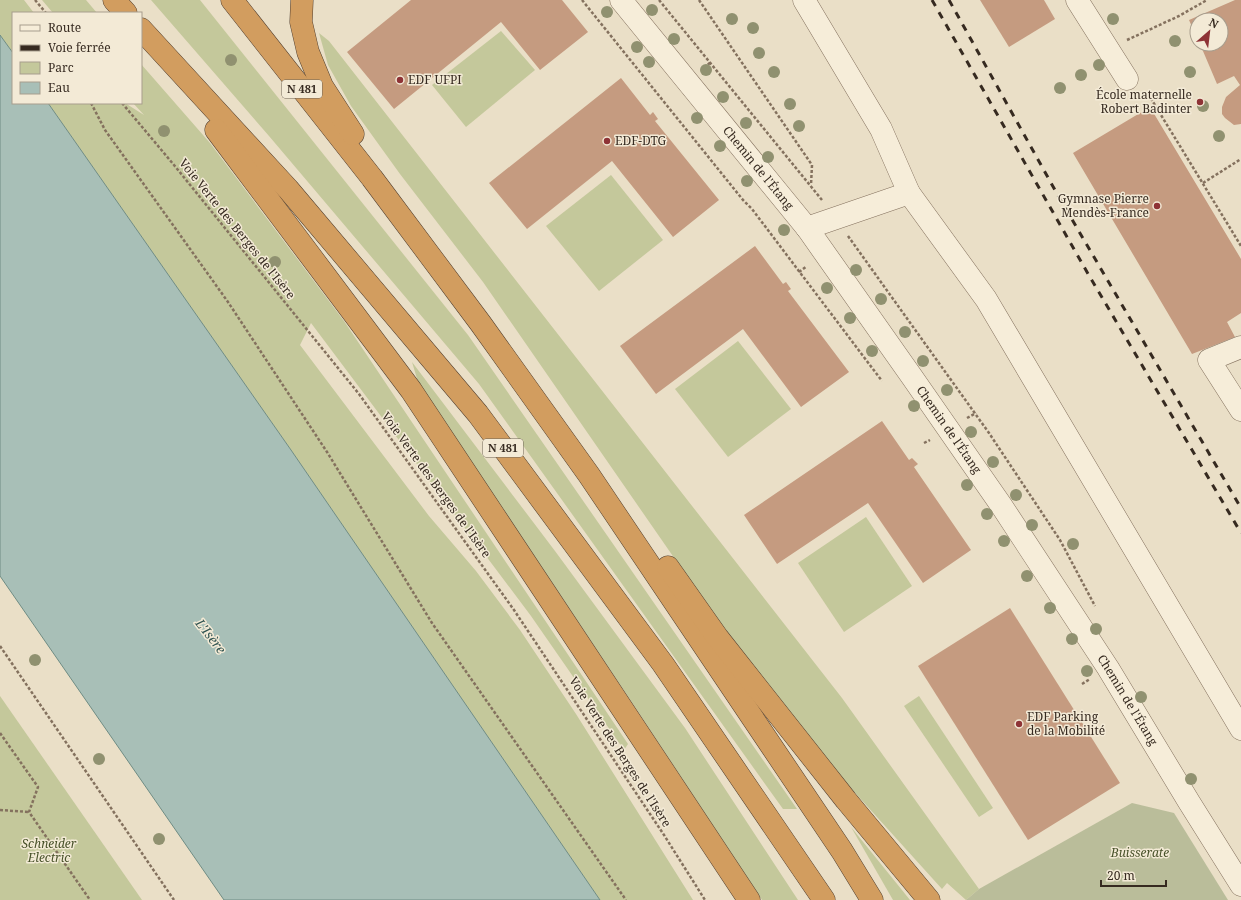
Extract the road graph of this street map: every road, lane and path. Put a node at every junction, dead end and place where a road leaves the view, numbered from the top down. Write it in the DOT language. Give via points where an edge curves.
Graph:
graph roads {
  1 [pos="35,0"];
  2 [pos="114,0"];
  3 [pos="232,0"];
  4 [pos="302,0"];
  5 [pos="582,0"];
  6 [pos="621,0"];
  7 [pos="660,0"];
  8 [pos="699,0"];
  9 [pos="804,0"];
  10 [pos="1077,0"];
  11 [pos="1207,0"];
  12 [pos="45,12"];
  13 [pos="124,12"];
  14 [pos="142,30"];
  15 [pos="142,36"];
  16 [pos="1107,49"];
  17 [pos="1127,79"];
  18 [pos="92,104"];
  19 [pos="123,104"];
  20 [pos="1241,159"];
  21 [pos="372,178"];
  22 [pos="1202,183"];
  23 [pos="909,193"];
  24 [pos="807,228"];
  25 [pos="1241,246"];
  26 [pos="481,324"];
  27 [pos="1241,347"];
  28 [pos="882,381"];
  29 [pos="1241,410"];
  30 [pos="0,646"];
  31 [pos="1241,729"];
  32 [pos="0,733"];
  33 [pos="0,810"];
  34 [pos="29,812"];
  35 [pos="1241,885"];
  36 [pos="90,900"];
  37 [pos="174,900"];
  38 [pos="626,900"];
  39 [pos="705,900"];
  40 [pos="748,900"];
  41 [pos="824,900"];
  42 [pos="872,900"];
  43 [pos="929,900"];
  1 -- 12 [label="path"];
  2 -- 13 [label="highway"];
  3 -- 21 [label="highway, N 481"];
  4 -- 21 [label="highway" via="301,22 308,52 322,86 353,134"];
  5 -- 28 [label="path" via="752,209"];
  6 -- 24 [label="street, Chemin de l'Étang"];
  7 -- 8 [label="path" via="811,185 812,165"];
  9 -- 23 [label="street" via="881,129"];
  10 -- 16 [label="street"];
  11 -- 16 [label="path" via="1179,16"];
  14 -- 41 [label="highway, N 481" via="288,189 478,414 663,664"];
  15 -- 40 [label="highway" via="239,159 411,390"];
  16 -- 17 [label="street"];
  17 -- 22 [label="path" via="1150,97"];
  18 -- 38 [label="path" via="105,130 228,302 327,452 432,623"];
  19 -- 39 [label="path, Voie Verte des Berges de l'Isère" via="359,394 514,610"];
  20 -- 22 [label="path"];
  21 -- 26 [label="highway, N 481"];
  22 -- 25 [label="path"];
  23 -- 24 [label="street"];
  23 -- 31 [label="street" via="986,299"];
  24 -- 35 [label="street, Chemin de l'Étang" via="1001,505 1108,668"];
  26 -- 42 [label="highway, N 481" via="589,474 842,851"];
  26 -- 43 [label="highway" via="599,468 723,645"];
  27 -- 29 [label="street" via="1209,360"];
  30 -- 37 [label="path"];
  32 -- 34 [label="path" via="38,787"];
  33 -- 34 [label="path"];
  34 -- 36 [label="path"];
}
